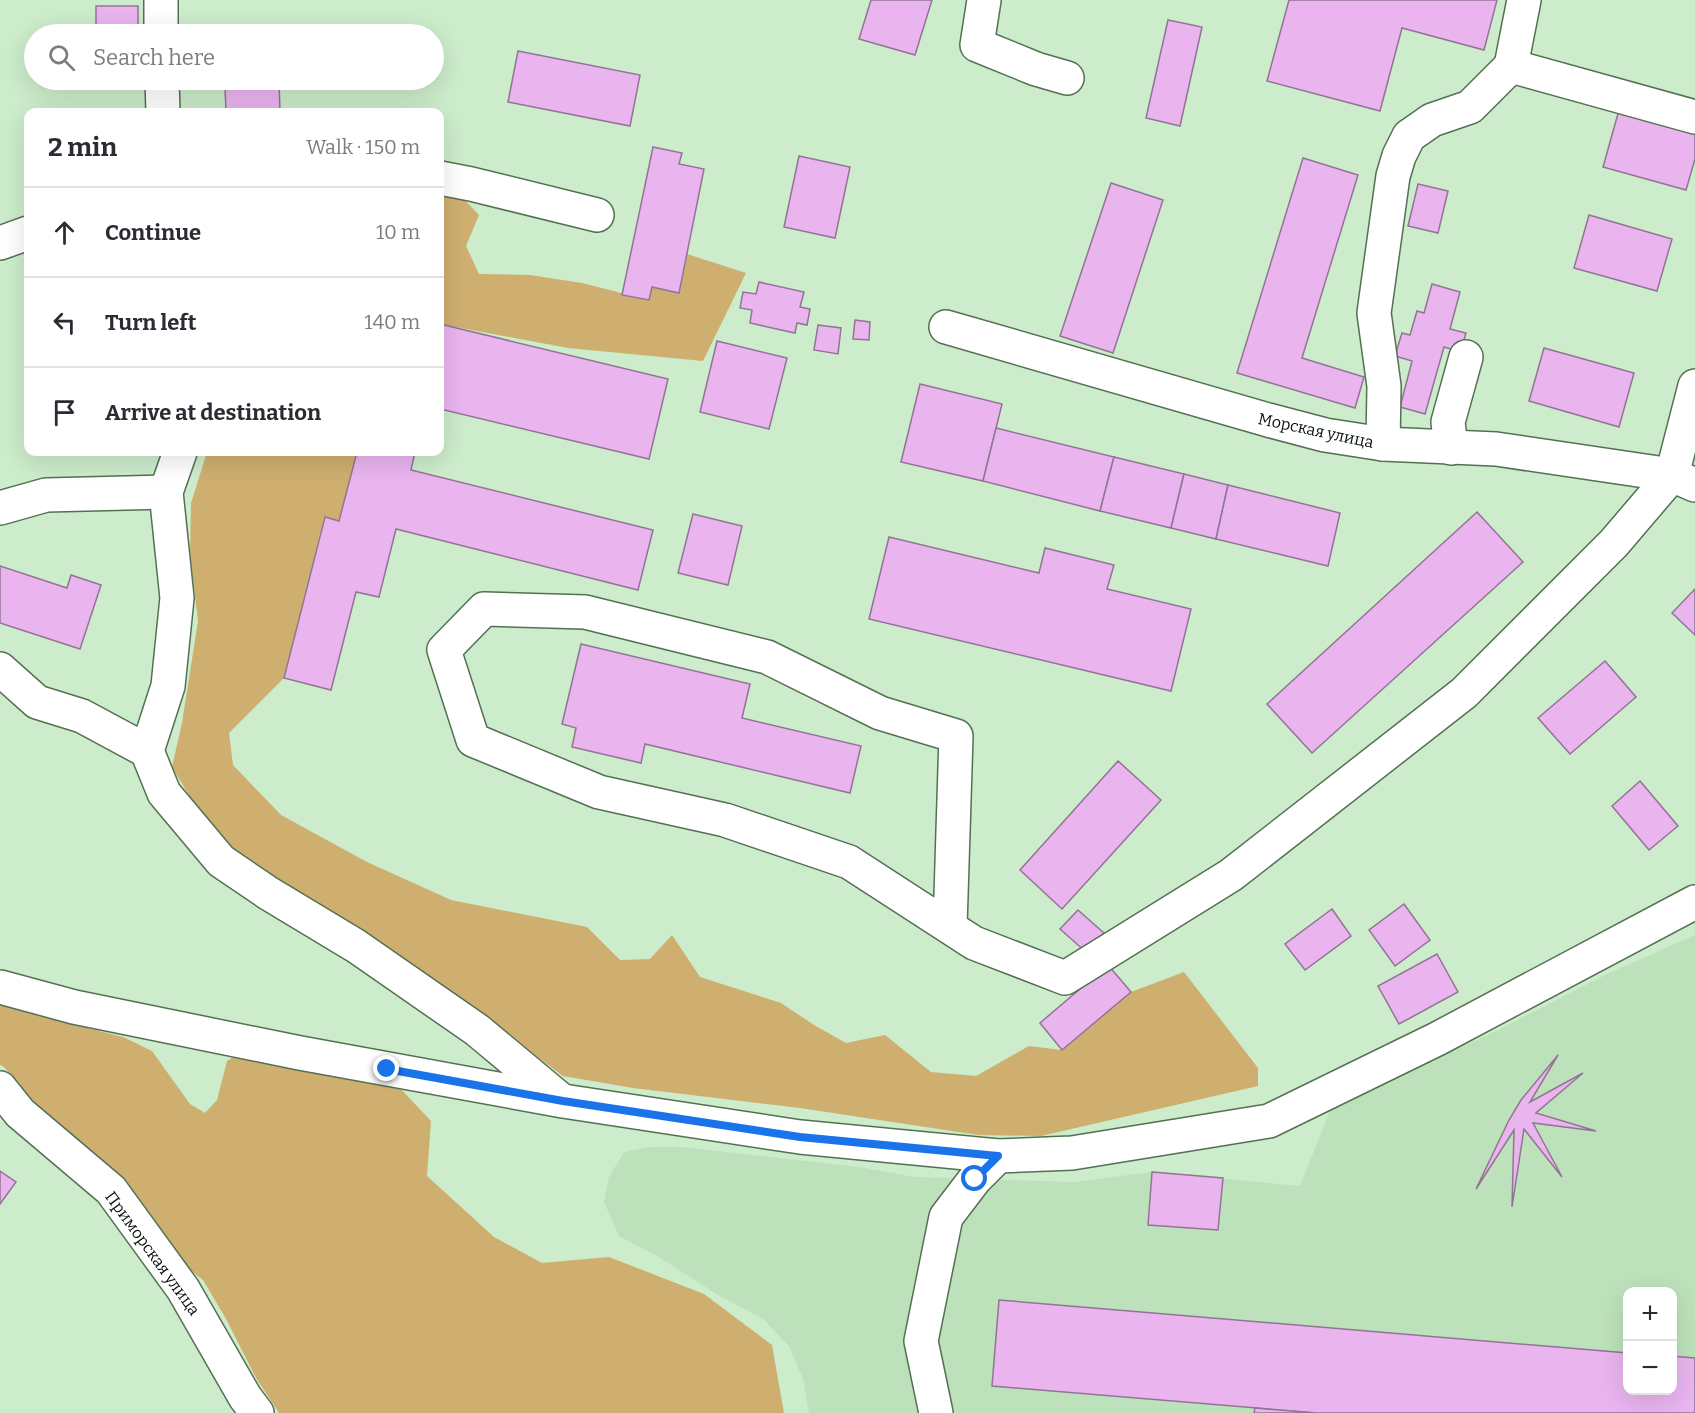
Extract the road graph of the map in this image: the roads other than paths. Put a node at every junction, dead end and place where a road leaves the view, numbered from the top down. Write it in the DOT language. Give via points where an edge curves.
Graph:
graph roads {
  1 [pos="161,0"];
  2 [pos="984,0"];
  3 [pos="1524,0"];
  4 [pos="161,24"];
  5 [pos="1511,66"];
  6 [pos="1067,78"];
  7 [pos="162,90"];
  8 [pos="163,108"];
  9 [pos="1695,117"];
  10 [pos="444,179"];
  11 [pos="597,215"];
  12 [pos="24,234"];
  13 [pos="0,243"];
  14 [pos="946,327"];
  15 [pos="1466,357"];
  16 [pos="1695,386"];
  17 [pos="1383,444"];
  18 [pos="1451,448"];
  19 [pos="179,456"];
  20 [pos="1684,480"];
  21 [pos="166,492"];
  22 [pos="0,508"];
  23 [pos="0,669"];
  24 [pos="147,751"];
  25 [pos="1688,910"];
  26 [pos="950,927"];
  27 [pos="0,987"];
  28 [pos="0,1088"];
  29 [pos="563,1101"];
  30 [pos="10,1114"];
  31 [pos="998,1156"];
  32 [pos="257,1413"];
  33 [pos="936,1413"];
  1 -- 4 [label="street"];
  2 -- 6 [label="street" via="977,45"];
  3 -- 5 [label="street"];
  5 -- 9 [label="street"];
  5 -- 17 [label="street" via="1470,107 1432,120 1409,136 1399,156 1374,313 1384,386"];
  7 -- 8 [label="street"];
  10 -- 11 [label="street"];
  12 -- 13 [label="street"];
  14 -- 17 [label="street, Морская улица" via="1268,420 1325,435"];
  15 -- 18 [label="street" via="1448,422"];
  16 -- 20 [label="street"];
  17 -- 18 [label="street, Морская улица"];
  18 -- 20 [label="street, Морская улица" via="1496,449"];
  19 -- 21 [label="street"];
  20 -- 26 [label="street" via="1614,543 1464,693 1221,882 1065,978 974,943"];
  21 -- 22 [label="street" via="46,495"];
  21 -- 24 [label="street" via="177,598 168,686"];
  23 -- 24 [label="street" via="38,702 82,716"];
  24 -- 29 [label="street" via="164,793 221,861 356,946 477,1030"];
  25 -- 31 [label="street" via="1269,1121 1072,1153"];
  26 -- 26 [label="street" via="849,862 725,820 599,792 473,740 444,650 484,609 585,612 768,657 880,712 956,736"];
  27 -- 29 [label="street" via="74,1007 300,1053"];
  28 -- 30 [label="street, Приморская улица"];
  29 -- 31 [label="street" via="800,1137"];
  30 -- 32 [label="street, Приморская улица" via="111,1190 183,1289"];
  31 -- 33 [label="street" via="946,1217 921,1341"];
}
